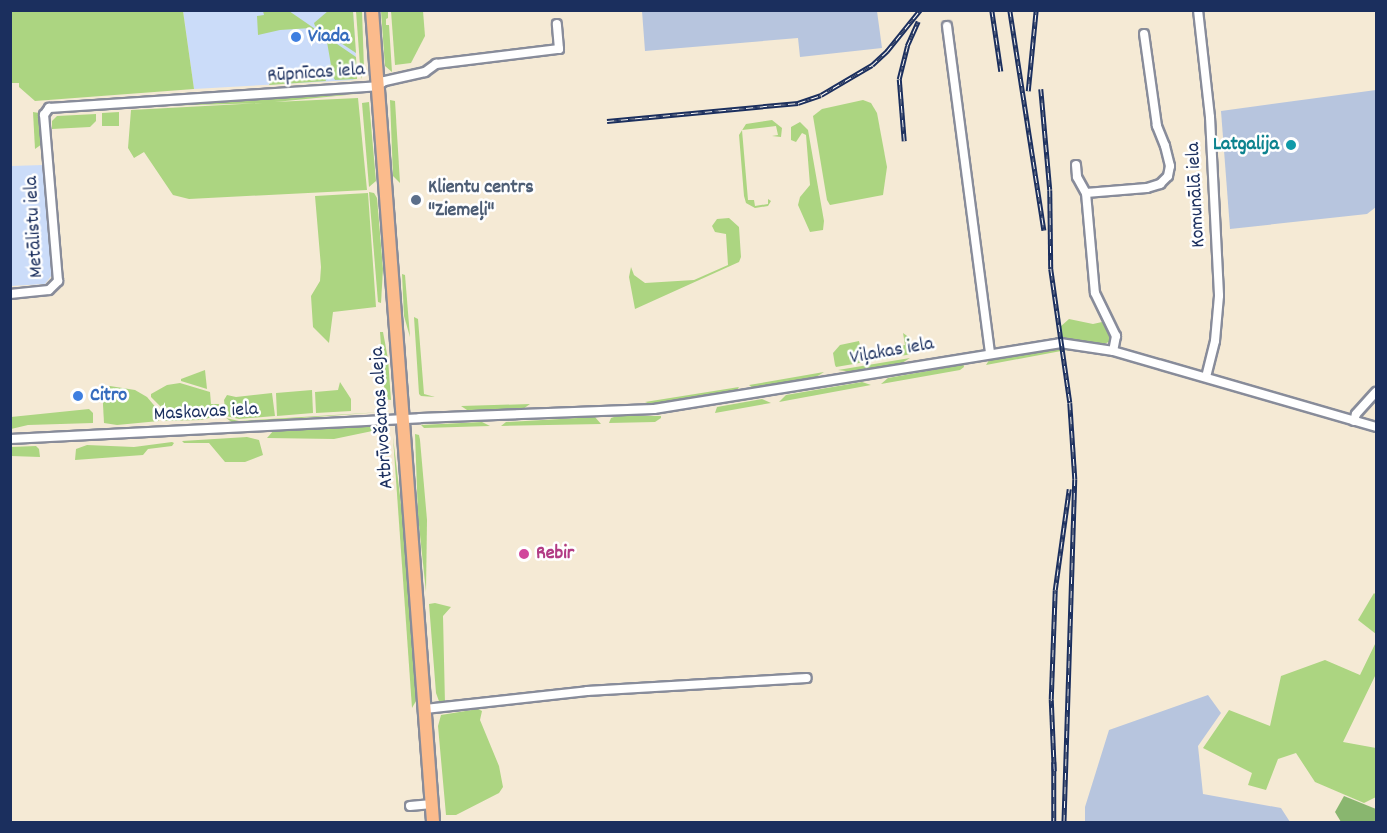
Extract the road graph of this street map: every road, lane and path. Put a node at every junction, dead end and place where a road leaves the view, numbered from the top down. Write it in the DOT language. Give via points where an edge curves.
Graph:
graph roads {
  1 [pos="372,10"];
  2 [pos="1198,10"];
  3 [pos="557,24"];
  4 [pos="947,26"];
  5 [pos="1144,34"];
  6 [pos="377,86"];
  7 [pos="47,110"];
  8 [pos="1076,165"];
  9 [pos="1086,193"];
  10 [pos="10,294"];
  11 [pos="1113,351"];
  12 [pos="990,352"];
  13 [pos="1206,377"];
  14 [pos="1377,392"];
  15 [pos="403,419"];
  16 [pos="1354,421"];
  17 [pos="1377,428"];
  18 [pos="10,440"];
  19 [pos="807,678"];
  20 [pos="425,709"];
  21 [pos="432,804"];
  22 [pos="410,806"];
  23 [pos="434,822"];
  1 -- 6 [label="main road, Atbrīvošanas aleja"];
  2 -- 13 [label="street, Komunālā iela" via="1210,117 1219,296 1215,341"];
  3 -- 6 [label="street, Rūpnīcas iela" via="559,49 436,64 425,72"];
  4 -- 12 [label="street"];
  5 -- 9 [label="street" via="1157,126 1170,165 1168,176 1147,188"];
  6 -- 7 [label="street, Rūpnīcas iela"];
  6 -- 15 [label="main road, Atbrīvošanas aleja"];
  7 -- 10 [label="street, Metālistu iela" via="44,115 58,281 49,290"];
  8 -- 9 [label="street" via="1077,177"];
  9 -- 11 [label="street" via="1095,292 1116,336"];
  11 -- 12 [label="street, Viļakas iela" via="1060,343"];
  11 -- 13 [label="street, Viļakas iela"];
  12 -- 15 [label="street, Viļakas iela" via="654,409"];
  13 -- 16 [label="street, Viļakas iela"];
  14 -- 16 [label="street"];
  15 -- 18 [label="street, Maskavas iela"];
  15 -- 20 [label="main road, Atbrīvošanas aleja"];
  16 -- 17 [label="street, Viļakas iela"];
  19 -- 20 [label="street" via="587,691"];
  20 -- 21 [label="main road, Atbrīvošanas aleja"];
  21 -- 22 [label="street"];
  21 -- 23 [label="main road, Atbrīvošanas aleja"];
}
